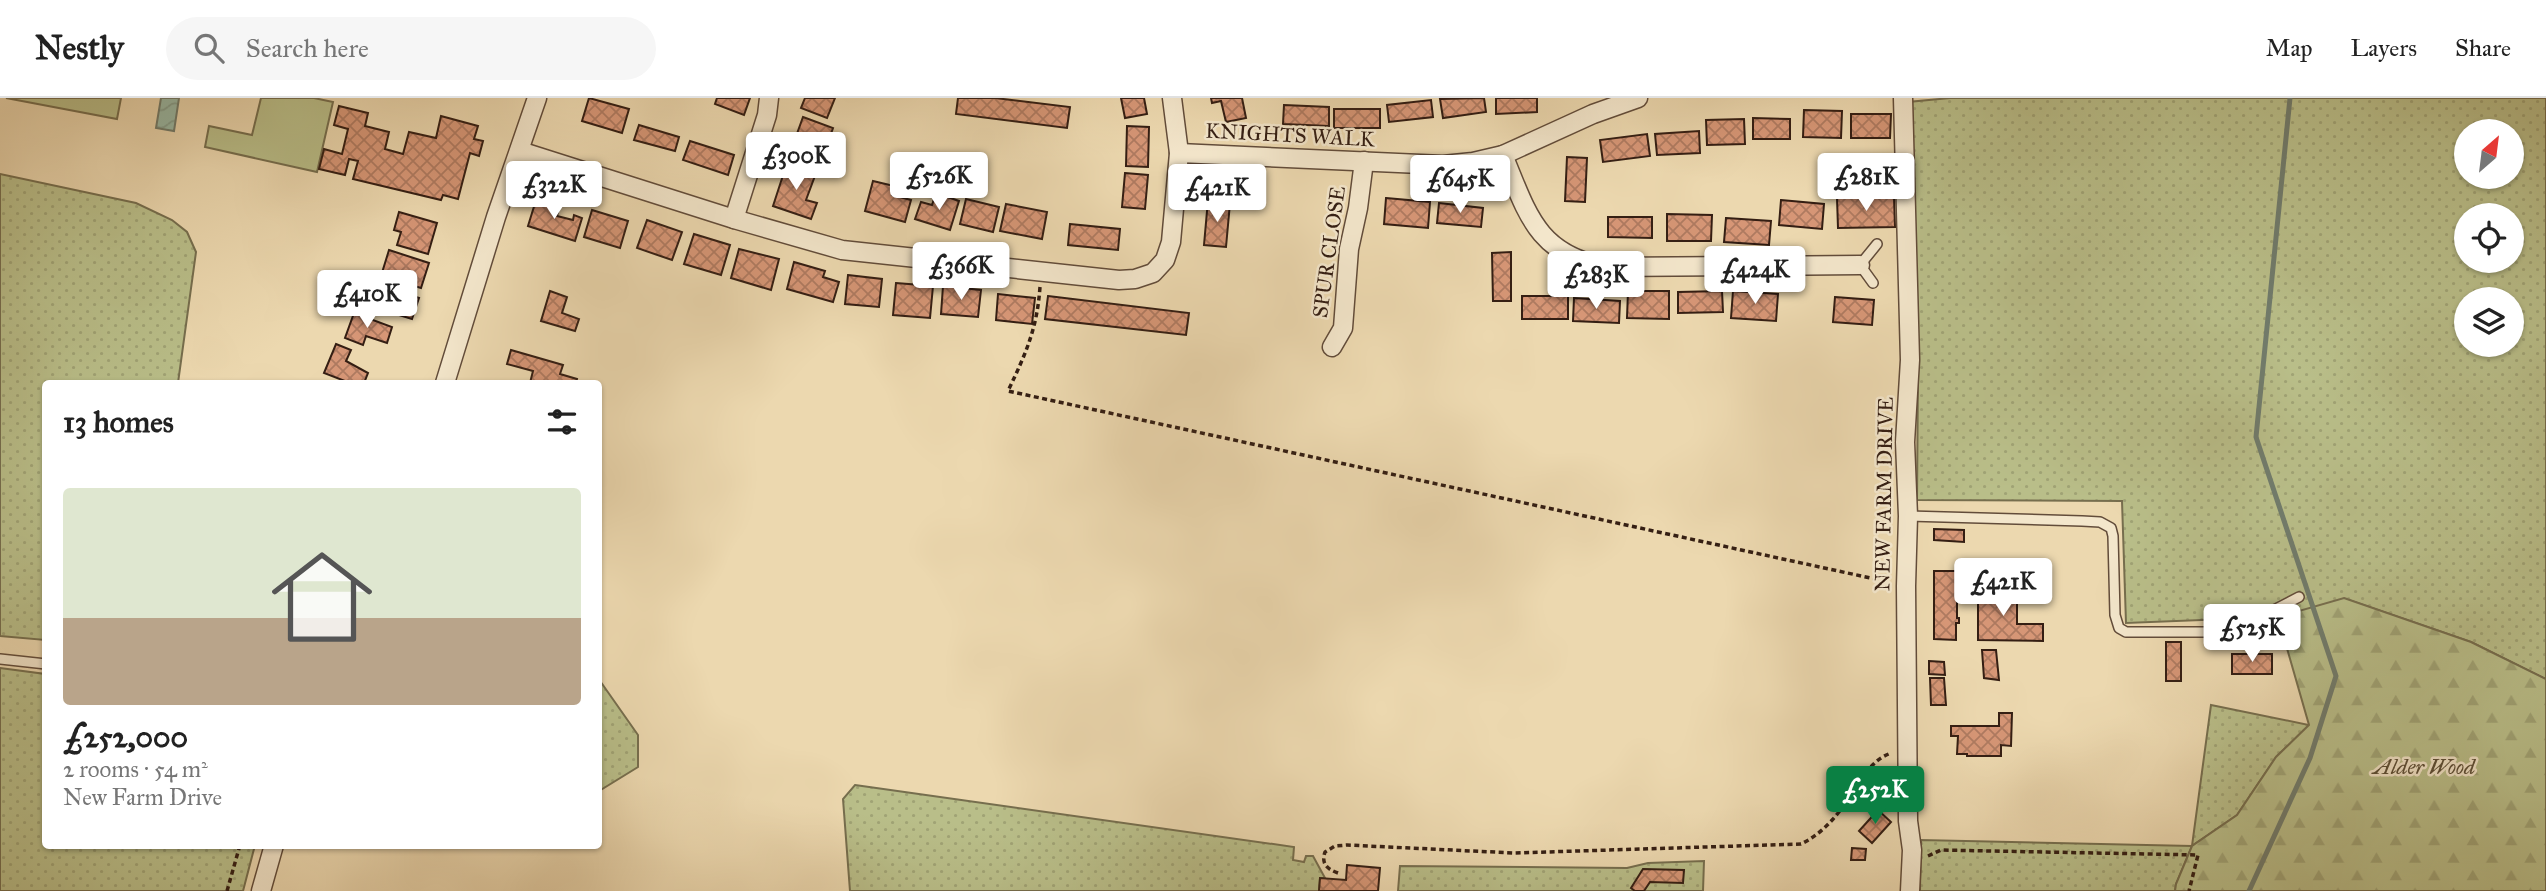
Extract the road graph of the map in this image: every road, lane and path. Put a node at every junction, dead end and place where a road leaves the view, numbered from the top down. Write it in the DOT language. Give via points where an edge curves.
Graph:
graph roads {
  1 [pos="537,98"];
  2 [pos="769,98"];
  3 [pos="1172,98"];
  4 [pos="1638,98"];
  5 [pos="1903,98"];
  6 [pos="520,151"];
  7 [pos="1179,153"];
  8 [pos="1503,155"];
  9 [pos="1364,161"];
  10 [pos="734,219"];
  11 [pos="1877,244"];
  12 [pos="1860,265"];
  13 [pos="1041,271"];
  14 [pos="1873,283"];
  15 [pos="1332,347"];
  16 [pos="446,380"];
  17 [pos="1908,516"];
  18 [pos="1906,586"];
  19 [pos="2299,597"];
  20 [pos="0,659"];
  21 [pos="42,664"];
  22 [pos="1908,751"];
  23 [pos="239,849"];
  24 [pos="273,849"];
  25 [pos="1912,850"];
  26 [pos="1338,873"];
  27 [pos="227,891"];
  28 [pos="261,891"];
  29 [pos="1910,891"];
  30 [pos="2189,891"];
  1 -- 6 [label="street"];
  2 -- 10 [label="street"];
  3 -- 7 [label="street"];
  4 -- 8 [label="street, KNIGHTS WALK"];
  5 -- 17 [label="street, NEW FARM DRIVE" via="1910,360 1905,442"];
  6 -- 10 [label="street"];
  6 -- 16 [label="street"];
  7 -- 9 [label="street, KNIGHTS WALK"];
  7 -- 13 [label="street" via="1171,242 1165,260 1153,273 1119,280"];
  8 -- 9 [label="street, KNIGHTS WALK" via="1443,165"];
  8 -- 12 [label="street" via="1529,217 1543,236 1582,262 1605,267"];
  9 -- 15 [label="street, SPUR CLOSE" via="1349,249 1343,328"];
  10 -- 13 [label="street" via="842,250"];
  11 -- 12 [label="lane"];
  12 -- 14 [label="lane"];
  13 -- 18 [label="path" via="1038,317 1008,391"];
  17 -- 18 [label="street, NEW FARM DRIVE"];
  17 -- 19 [label="lane" via="2082,521 2111,527 2115,615 2119,628 2126,632 2252,632 2272,611"];
  18 -- 22 [label="street, NEW FARM DRIVE"];
  20 -- 21 [label="lane"];
  22 -- 25 [label="street, NEW FARM DRIVE"];
  22 -- 26 [label="path" via="1889,753 1873,762 1825,828 1801,844 1514,853 1347,845 1325,852 1324,863"];
  23 -- 27 [label="path"];
  24 -- 28 [label="street"];
  25 -- 29 [label="street, NEW FARM DRIVE"];
  25 -- 30 [label="path" via="1928,856 1941,850 2198,855"];
}
